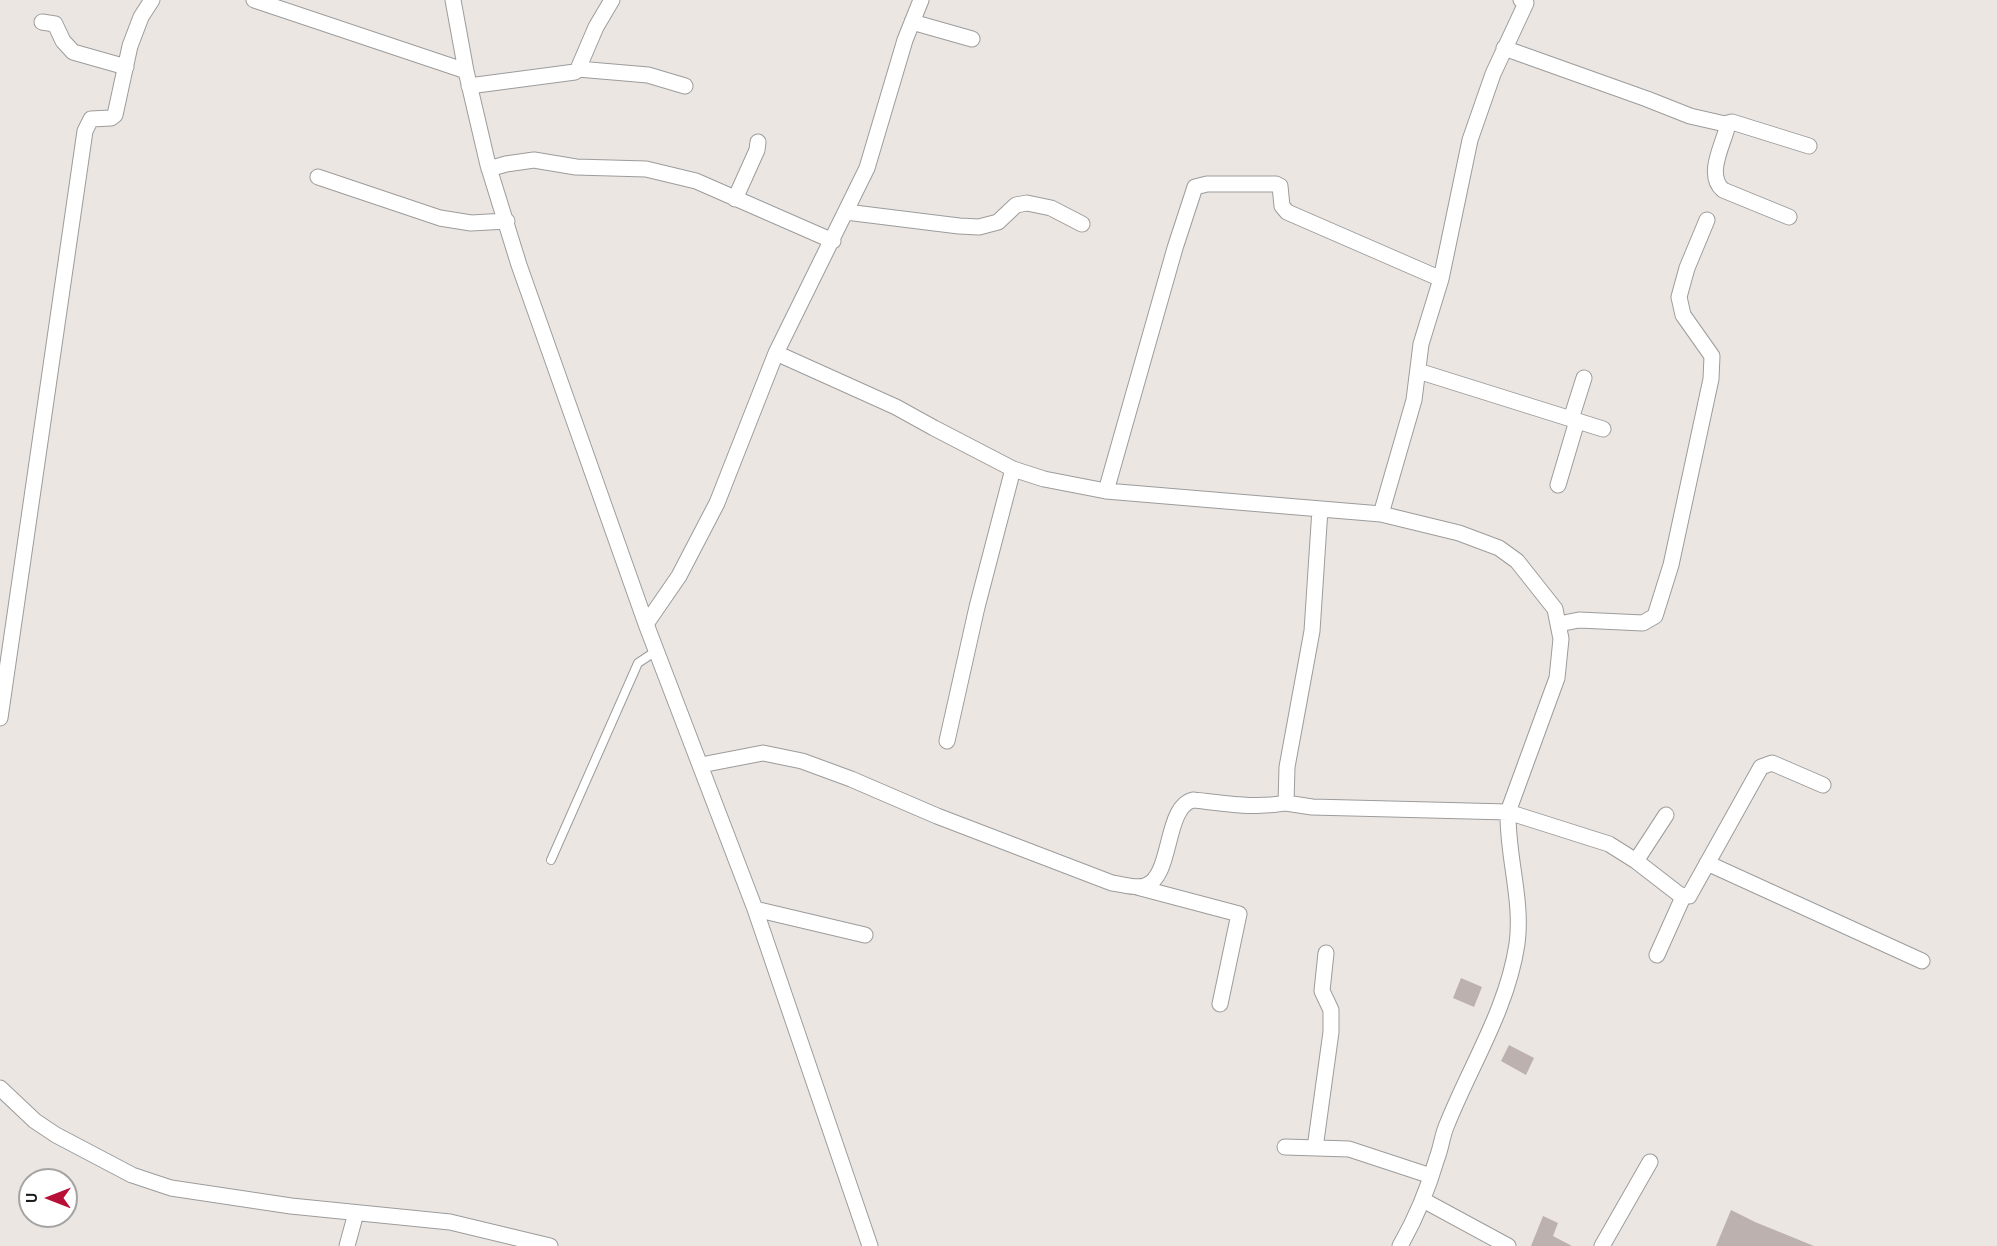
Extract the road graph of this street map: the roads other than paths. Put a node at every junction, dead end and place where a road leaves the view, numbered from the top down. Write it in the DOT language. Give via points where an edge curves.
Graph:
graph roads {
  1 [pos="152,0"];
  2 [pos="254,0"];
  3 [pos="453,0"];
  4 [pos="612,0"];
  5 [pos="921,0"];
  6 [pos="1525,1"];
  7 [pos="42,22"];
  8 [pos="912,22"];
  9 [pos="972,39"];
  10 [pos="1504,48"];
  11 [pos="126,67"];
  12 [pos="578,69"];
  13 [pos="468,78"];
  14 [pos="685,86"];
  15 [pos="1725,124"];
  16 [pos="758,142"];
  17 [pos="1809,146"];
  18 [pos="489,169"];
  19 [pos="318,177"];
  20 [pos="735,199"];
  21 [pos="846,212"];
  22 [pos="1789,217"];
  23 [pos="1707,220"];
  24 [pos="507,221"];
  25 [pos="1083,224"];
  26 [pos="833,241"];
  27 [pos="1441,279"];
  28 [pos="776,353"];
  29 [pos="1418,371"];
  30 [pos="1584,378"];
  31 [pos="1574,420"];
  32 [pos="1603,429"];
  33 [pos="1013,469"];
  34 [pos="1558,485"];
  35 [pos="1106,491"];
  36 [pos="1320,509"];
  37 [pos="1381,514"];
  38 [pos="646,624"];
  39 [pos="1559,624"];
  40 [pos="656,651"];
  41 [pos="0,718"];
  42 [pos="947,741"];
  43 [pos="701,765"];
  44 [pos="1823,785"];
  45 [pos="1286,803"];
  46 [pos="1508,812"];
  47 [pos="1666,815"];
  48 [pos="551,860"];
  49 [pos="1636,861"];
  50 [pos="1707,864"];
  51 [pos="1137,887"];
  52 [pos="1683,897"];
  53 [pos="755,909"];
  54 [pos="865,935"];
  55 [pos="1326,953"];
  56 [pos="1657,955"];
  57 [pos="1922,961"];
  58 [pos="1220,1004"];
  59 [pos="0,1088"];
  60 [pos="1285,1146"];
  61 [pos="1315,1148"];
  62 [pos="1650,1162"];
  63 [pos="1431,1176"];
  64 [pos="1423,1200"];
  65 [pos="356,1213"];
  66 [pos="347,1246"];
  67 [pos="550,1246"];
  68 [pos="870,1246"];
  69 [pos="1400,1246"];
  70 [pos="1508,1246"];
  71 [pos="1602,1246"];
  1 -- 11 [label="street" via="141,17"];
  2 -- 13 [label="street"];
  3 -- 13 [label="street"];
  4 -- 12 [label="street"];
  5 -- 8 [label="street"];
  6 -- 10 [label="street"];
  7 -- 11 [label="street" via="55,24 73,52"];
  8 -- 9 [label="street"];
  8 -- 21 [label="street" via="867,168"];
  10 -- 15 [label="street" via="1690,116"];
  10 -- 27 [label="street" via="1470,140"];
  11 -- 41 [label="street" via="115,115 91,119 85,131"];
  12 -- 13 [label="street" via="572,73"];
  12 -- 14 [label="street" via="648,75"];
  13 -- 18 [label="street"];
  15 -- 17 [label="street" via="1732,122"];
  15 -- 22 [label="street" via="1714,172 1718,185"];
  16 -- 20 [label="street"];
  18 -- 20 [label="street" via="534,160 576,167 646,169 696,181"];
  18 -- 24 [label="street"];
  19 -- 24 [label="street" via="440,218 471,223"];
  20 -- 26 [label="street"];
  21 -- 25 [label="street" via="979,226 998,222 1016,206 1027,203 1051,208"];
  21 -- 26 [label="street"];
  23 -- 39 [label="street" via="1679,297 1683,315 1710,351 1712,379 1671,565 1655,616 1644,623 1580,620"];
  24 -- 38 [label="street" via="519,265"];
  26 -- 28 [label="street"];
  27 -- 29 [label="street" via="1421,344"];
  27 -- 35 [label="street" via="1287,212 1282,206 1282,190 1276,184 1207,184 1195,188"];
  28 -- 33 [label="street" via="896,407"];
  28 -- 38 [label="street" via="717,503 679,576"];
  29 -- 31 [label="street"];
  29 -- 37 [label="street" via="1414,400"];
  30 -- 31 [label="street"];
  31 -- 32 [label="street"];
  31 -- 34 [label="street"];
  33 -- 35 [label="street"];
  33 -- 42 [label="street"];
  35 -- 36 [label="street"];
  36 -- 37 [label="street"];
  36 -- 45 [label="street" via="1312,631 1287,767"];
  37 -- 39 [label="street" via="1459,533 1498,548 1517,561 1540,589 1556,609"];
  38 -- 40 [label="street"];
  39 -- 46 [label="street" via="1557,678"];
  40 -- 43 [label="street"];
  40 -- 48 [label="lane" via="638,663"];
  43 -- 51 [label="street" via="763,753 802,761 1112,883"];
  43 -- 53 [label="street"];
  44 -- 50 [label="street" via="1772,763 1761,767"];
  45 -- 46 [label="street"];
  45 -- 51 [label="street" via="1249,806 1187,802 1175,821 1164,860 1152,882"];
  46 -- 49 [label="street" via="1609,844"];
  46 -- 63 [label="street" via="1517,943 1503,999 1445,1130"];
  47 -- 49 [label="street"];
  49 -- 52 [label="street"];
  50 -- 52 [label="street" via="1689,896"];
  50 -- 57 [label="street"];
  51 -- 58 [label="street" via="1239,914"];
  52 -- 56 [label="street"];
  53 -- 54 [label="street"];
  53 -- 68 [label="street"];
  55 -- 61 [label="street" via="1322,991 1331,1010 1331,1032"];
  59 -- 65 [label="street" via="56,1135 132,1175 171,1188"];
  60 -- 61 [label="street"];
  61 -- 63 [label="street" via="1349,1149"];
  62 -- 71 [label="street"];
  63 -- 64 [label="street"];
  64 -- 69 [label="street"];
  64 -- 70 [label="street"];
  65 -- 66 [label="street"];
  65 -- 67 [label="street" via="450,1222"];
}
